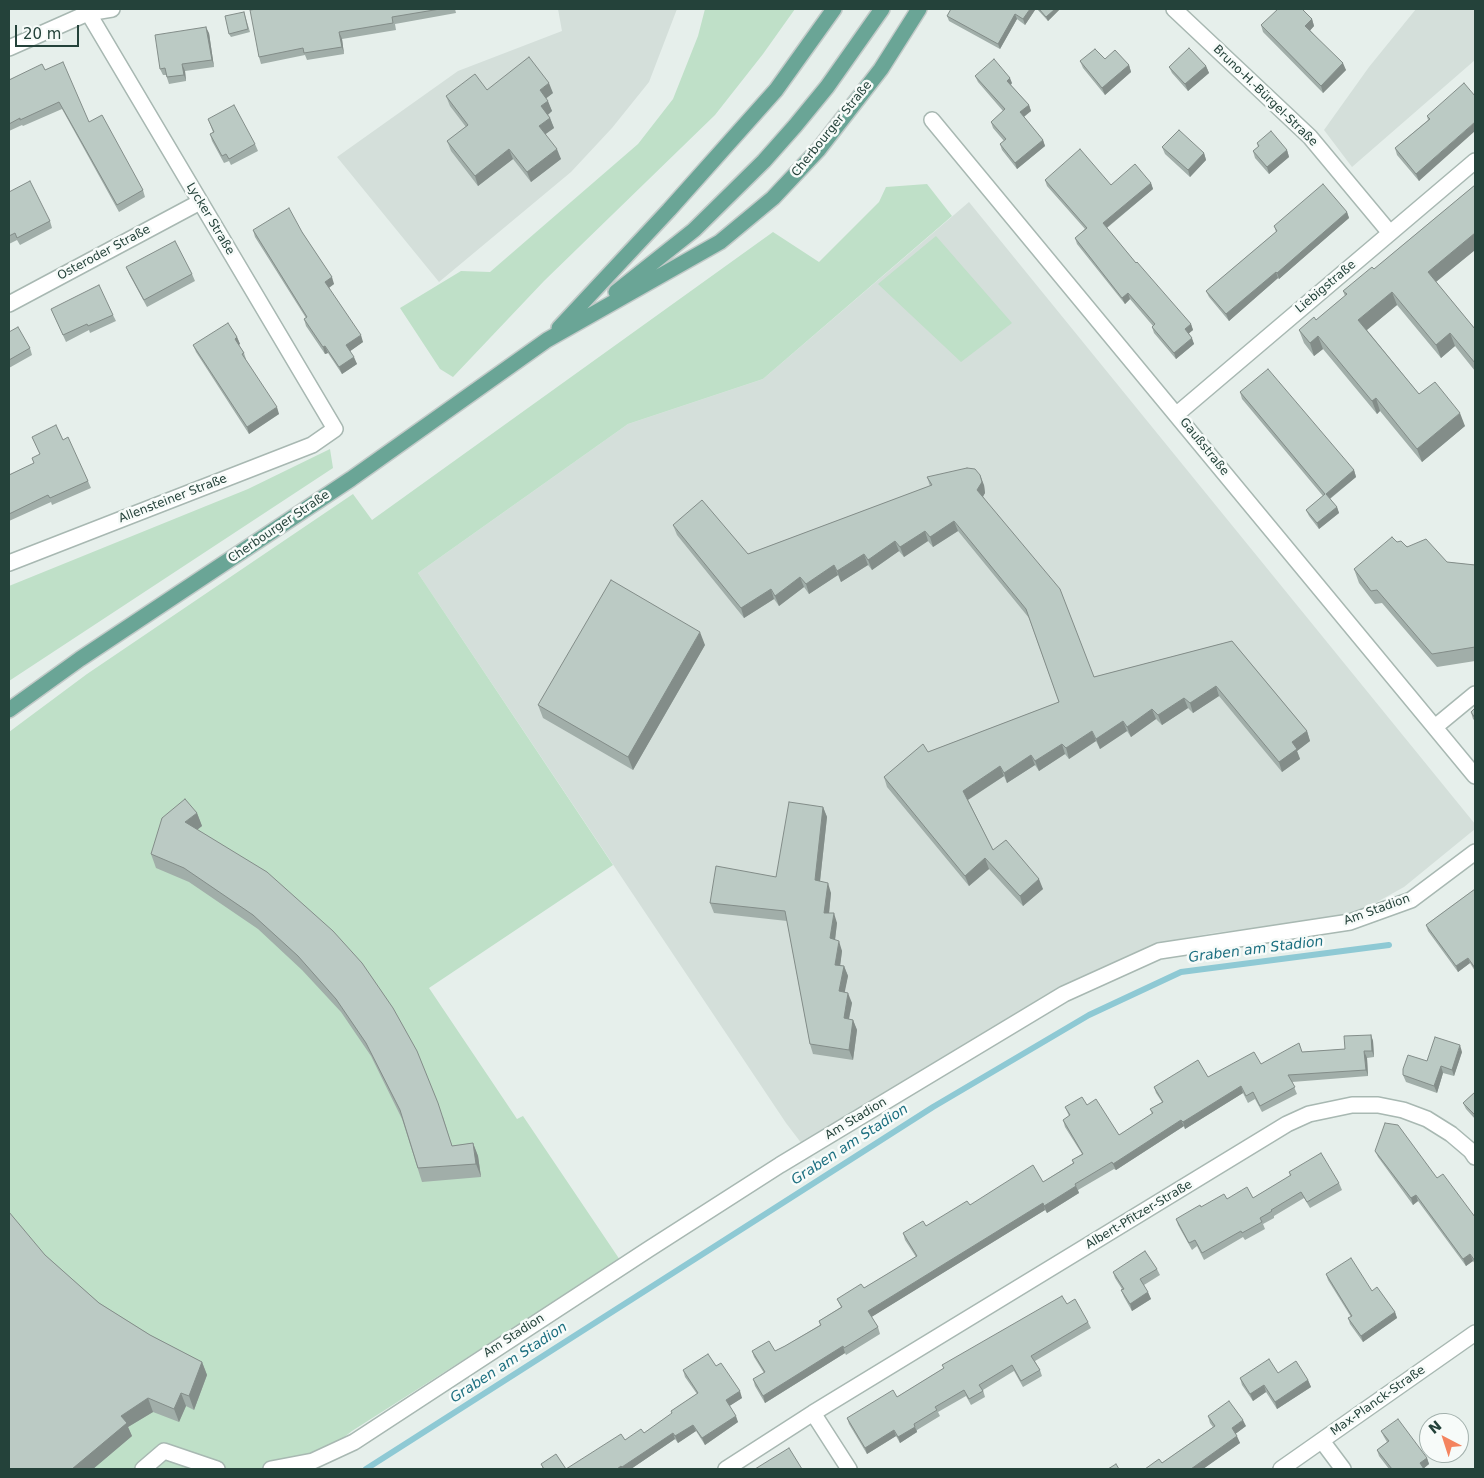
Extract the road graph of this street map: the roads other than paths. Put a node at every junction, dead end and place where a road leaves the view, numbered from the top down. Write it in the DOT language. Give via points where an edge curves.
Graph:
graph roads {
  1 [pos="112,9"];
  2 [pos="834,9"];
  3 [pos="882,9"];
  4 [pos="919,9"];
  5 [pos="1174,9"];
  6 [pos="87,11"];
  7 [pos="9,48"];
  8 [pos="932,120"];
  9 [pos="1475,161"];
  10 [pos="200,202"];
  11 [pos="1390,233"];
  12 [pos="9,304"];
  13 [pos="547,340"];
  14 [pos="1177,414"];
  15 [pos="335,430"];
  16 [pos="9,563"];
  17 [pos="1475,694"];
  18 [pos="9,710"];
  19 [pos="1435,728"];
  20 [pos="1475,776"];
  21 [pos="1475,852"];
  22 [pos="1475,1157"];
  23 [pos="1475,1333"];
  24 [pos="813,1413"];
  25 [pos="1322,1441"];
  26 [pos="143,1469"];
  27 [pos="217,1469"];
  28 [pos="271,1469"];
  29 [pos="726,1469"];
  30 [pos="849,1469"];
  31 [pos="1281,1469"];
  32 [pos="1343,1469"];
  1 -- 6 [label="street"];
  2 -- 13 [label="main road, Cherbourger Straße" via="776,90"];
  3 -- 13 [label="main road" via="827,87 764,161 729,196 694,230 643,271"];
  4 -- 13 [label="main road, Cherbourger Straße" via="881,69 819,149 754,215 720,242"];
  5 -- 11 [label="street, Bruno-H.-Bürgel-Straße" via="1310,137"];
  6 -- 7 [label="street"];
  6 -- 10 [label="street, Lycker Straße"];
  8 -- 14 [label="street, Gaußstraße"];
  9 -- 11 [label="street, Liebigstraße"];
  10 -- 12 [label="street, Osteroder Straße"];
  10 -- 15 [label="street, Lycker Straße"];
  11 -- 14 [label="street, Liebigstraße"];
  13 -- 18 [label="main road, Cherbourger Straße" via="351,479 80,659"];
  14 -- 19 [label="street, Gaußstraße"];
  15 -- 16 [label="street, Allensteiner Straße" via="312,445"];
  17 -- 19 [label="street"];
  19 -- 20 [label="street, Gaußstraße"];
  21 -- 28 [label="street, Am Stadion" via="1411,900 1350,922 1160,951 1064,994 780,1165 354,1442 313,1461"];
  22 -- 24 [label="street, Albert-Pfitzer-Straße" via="1451,1134 1427,1119 1403,1110 1378,1105 1352,1105 1309,1114"];
  23 -- 25 [label="street, Max-Planck-Straße"];
  24 -- 29 [label="street, Albert-Pfitzer-Straße"];
  24 -- 30 [label="street"];
  25 -- 31 [label="street, Max-Planck-Straße"];
  25 -- 32 [label="street"];
  26 -- 27 [label="street" via="164,1451"];
}
